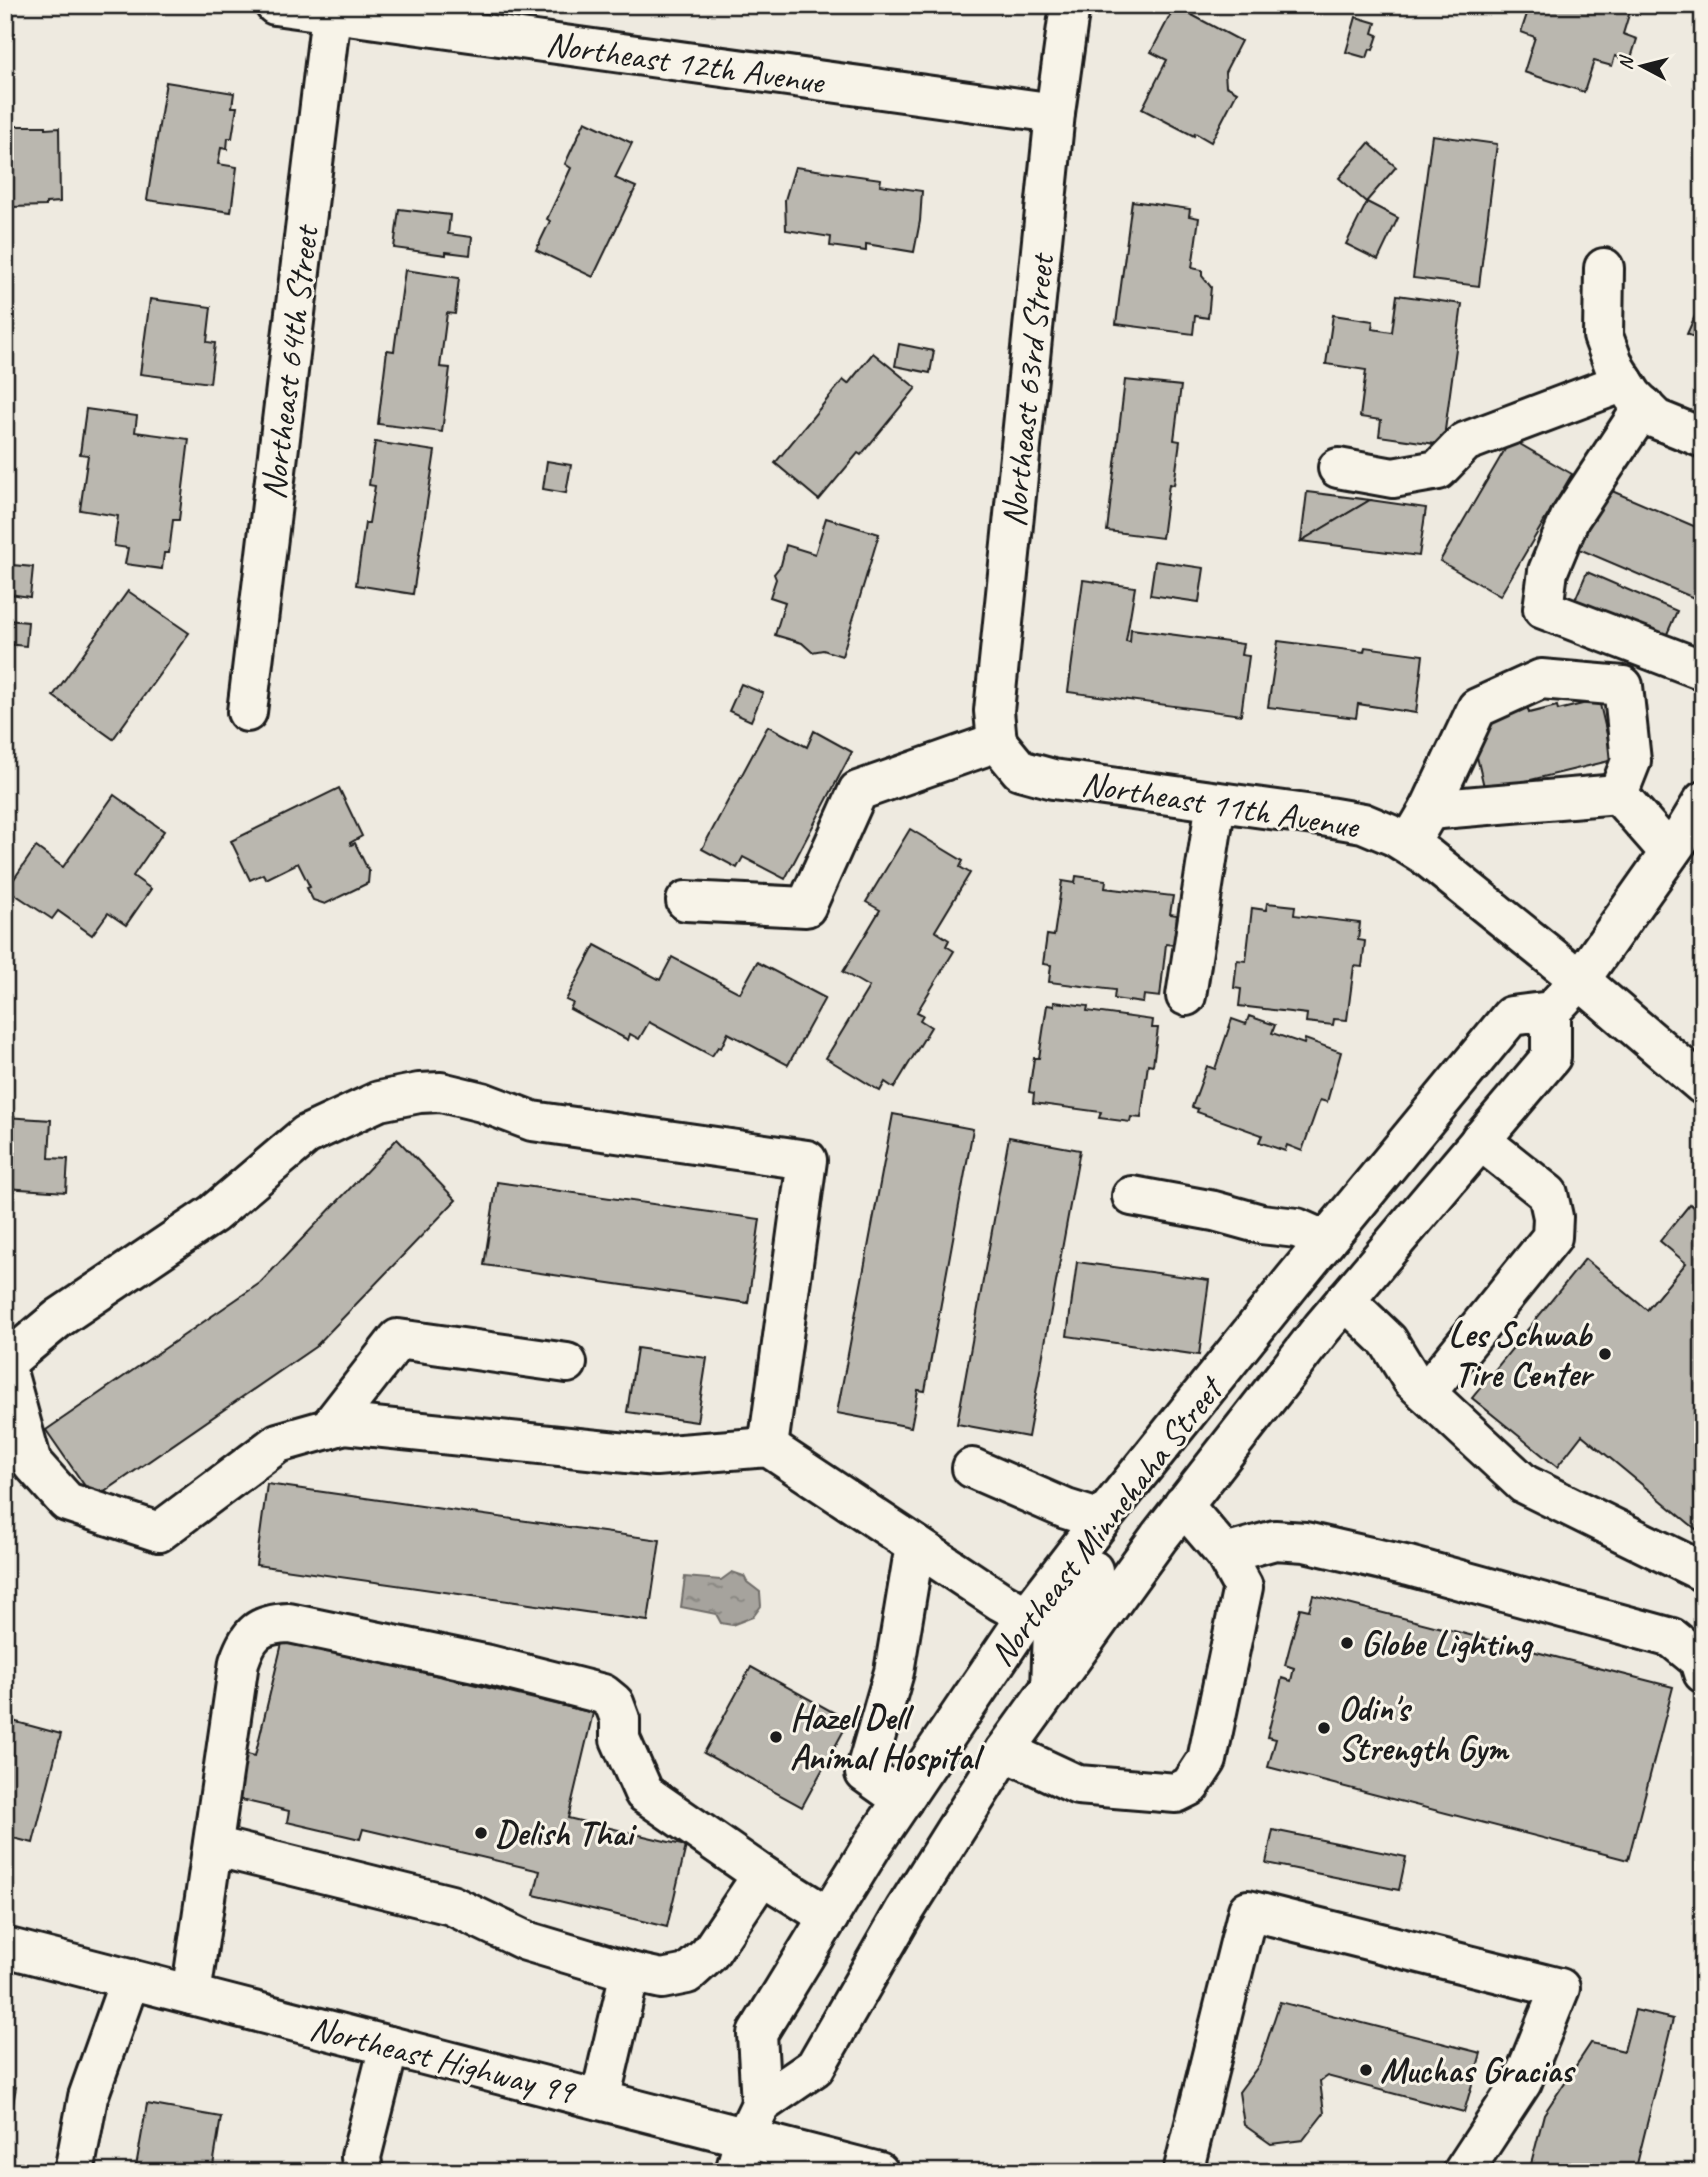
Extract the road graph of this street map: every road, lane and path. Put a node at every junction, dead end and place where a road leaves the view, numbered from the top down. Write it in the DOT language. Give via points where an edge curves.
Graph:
graph roads {
  1 [pos="275,5"];
  2 [pos="1070,5"];
  3 [pos="331,15"];
  4 [pos="1055,113"];
  5 [pos="1604,268"];
  6 [pos="1634,394"];
  7 [pos="1703,439"];
  8 [pos="1338,468"];
  9 [pos="1703,670"];
  10 [pos="247,712"];
  11 [pos="1009,756"];
  12 [pos="1618,794"];
  13 [pos="1703,801"];
  14 [pos="1216,802"];
  15 [pos="1429,810"];
  16 [pos="1409,844"];
  17 [pos="1670,852"];
  18 [pos="686,901"];
  19 [pos="1580,980"];
  20 [pos="1186,996"];
  21 [pos="1551,1011"];
  22 [pos="1703,1085"];
  23 [pos="1480,1140"];
  24 [pos="1132,1196"];
  25 [pos="1326,1241"];
  26 [pos="1292,1282"];
  27 [pos="1345,1300"];
  28 [pos="567,1363"];
  29 [pos="5,1364"];
  30 [pos="1426,1393"];
  31 [pos="328,1429"];
  32 [pos="768,1447"];
  33 [pos="972,1468"];
  34 [pos="1184,1505"];
  35 [pos="1101,1520"];
  36 [pos="915,1545"];
  37 [pos="1225,1554"];
  38 [pos="1703,1572"];
  39 [pos="1027,1616"];
  40 [pos="1703,1673"];
  41 [pos="1051,1689"];
  42 [pos="1005,1751"];
  43 [pos="902,1800"];
  44 [pos="213,1846"];
  45 [pos="762,1875"];
  46 [pos="829,1917"];
  47 [pos="5,1947"];
  48 [pos="630,1972"];
  49 [pos="130,1979"];
  50 [pos="191,1995"];
  51 [pos="389,2046"];
  52 [pos="600,2100"];
  53 [pos="747,2138"];
  54 [pos="868,2170"];
  55 [pos="74,2172"];
  56 [pos="363,2172"];
  57 [pos="1183,2172"];
  58 [pos="1463,2172"];
  1 -- 3 [label="main road, Northeast 12th Avenue"];
  2 -- 4 [label="main road, Northeast 63rd Street"];
  3 -- 4 [label="main road, Northeast 12th Avenue"];
  3 -- 10 [label="main road, Northeast 64th Street"];
  4 -- 11 [label="main road, Northeast 63rd Street" via="994,711"];
  5 -- 6 [label="main road" via="1603,336 1615,368"];
  6 -- 7 [label="main road" via="1656,419"];
  6 -- 8 [label="main road" via="1465,442 1438,470 1393,478"];
  6 -- 9 [label="main road" via="1570,518 1548,571 1543,609"];
  11 -- 14 [label="main road, Northeast 11th Avenue" via="1053,779"];
  11 -- 18 [label="main road" via="858,791 806,907"];
  12 -- 15 [label="main road"];
  12 -- 15 [label="main road" via="1631,761 1623,686 1541,679 1477,708"];
  12 -- 17 [label="main road"];
  13 -- 17 [label="main road"];
  14 -- 16 [label="main road, Northeast 11th Avenue" via="1363,823"];
  14 -- 20 [label="main road"];
  15 -- 16 [label="main road"];
  16 -- 19 [label="main road, Northeast 11th Avenue"];
  17 -- 19 [label="main road"];
  19 -- 21 [label="main road"];
  19 -- 22 [label="main road, Northeast 11th Avenue"];
  21 -- 23 [label="main road, Northeast Minnehaha Street" via="1551,1057"];
  21 -- 25 [label="main road, Northeast Minnehaha Street" via="1511,1016"];
  23 -- 27 [label="main road, Northeast Minnehaha Street"];
  23 -- 30 [label="main road" via="1548,1194 1552,1237"];
  24 -- 25 [label="main road" via="1297,1228"];
  25 -- 26 [label="main road, Northeast Minnehaha Street"];
  26 -- 34 [label="main road" via="1292,1322 1190,1450"];
  26 -- 35 [label="main road, Northeast Minnehaha Street"];
  27 -- 30 [label="main road" via="1388,1341 1412,1380"];
  27 -- 34 [label="main road, Northeast Minnehaha Street"];
  28 -- 31 [label="main road" via="398,1339"];
  29 -- 31 [label="main road" via="32,1463 40,1473 67,1502 159,1532 278,1443"];
  29 -- 32 [label="main road" via="59,1318 213,1214 306,1135 379,1101 441,1092 532,1121 807,1160"];
  30 -- 38 [label="main road" via="1524,1484"];
  31 -- 32 [label="main road" via="345,1424 656,1456"];
  32 -- 36 [label="main road"];
  33 -- 35 [label="main road"];
  34 -- 37 [label="main road"];
  34 -- 41 [label="main road, Northeast Minnehaha Street"];
  35 -- 39 [label="main road, Northeast Minnehaha Street"];
  35 -- 41 [label="main road" via="1095,1568 1053,1628"];
  36 -- 39 [label="main road"];
  36 -- 43 [label="main road" via="894,1672 865,1773"];
  37 -- 40 [label="main road" via="1275,1540 1305,1542 1409,1566 1672,1638 1699,1660"];
  37 -- 42 [label="main road" via="1243,1587 1207,1760 1189,1787 1176,1793 1079,1785"];
  39 -- 43 [label="main road, Northeast Minnehaha Street"];
  41 -- 42 [label="main road, Northeast Minnehaha Street"];
  42 -- 53 [label="main road, Northeast Minnehaha Street" via="905,1910 816,2067"];
  43 -- 46 [label="main road, Northeast Minnehaha Street"];
  44 -- 45 [label="main road" via="239,1662 246,1643 259,1629 289,1623 603,1694 614,1703 620,1739 644,1793"];
  44 -- 48 [label="main road" via="450,1905 526,1941"];
  44 -- 50 [label="main road"];
  45 -- 46 [label="main road"];
  45 -- 48 [label="main road" via="709,1954 687,1975 662,1979"];
  46 -- 53 [label="main road, Northeast Minnehaha Street" via="757,2034"];
  47 -- 49 [label="main road, Northeast Highway 99"];
  48 -- 52 [label="main road"];
  49 -- 50 [label="main road, Northeast Highway 99"];
  49 -- 55 [label="main road" via="88,2097"];
  50 -- 51 [label="main road, Northeast Highway 99"];
  51 -- 52 [label="main road, Northeast Highway 99"];
  51 -- 56 [label="main road" via="361,2157"];
  52 -- 53 [label="main road, Northeast Highway 99"];
  53 -- 54 [label="main road, Northeast Highway 99"];
  57 -- 58 [label="main road" via="1248,1910 1560,1987 1522,2082"];
}
